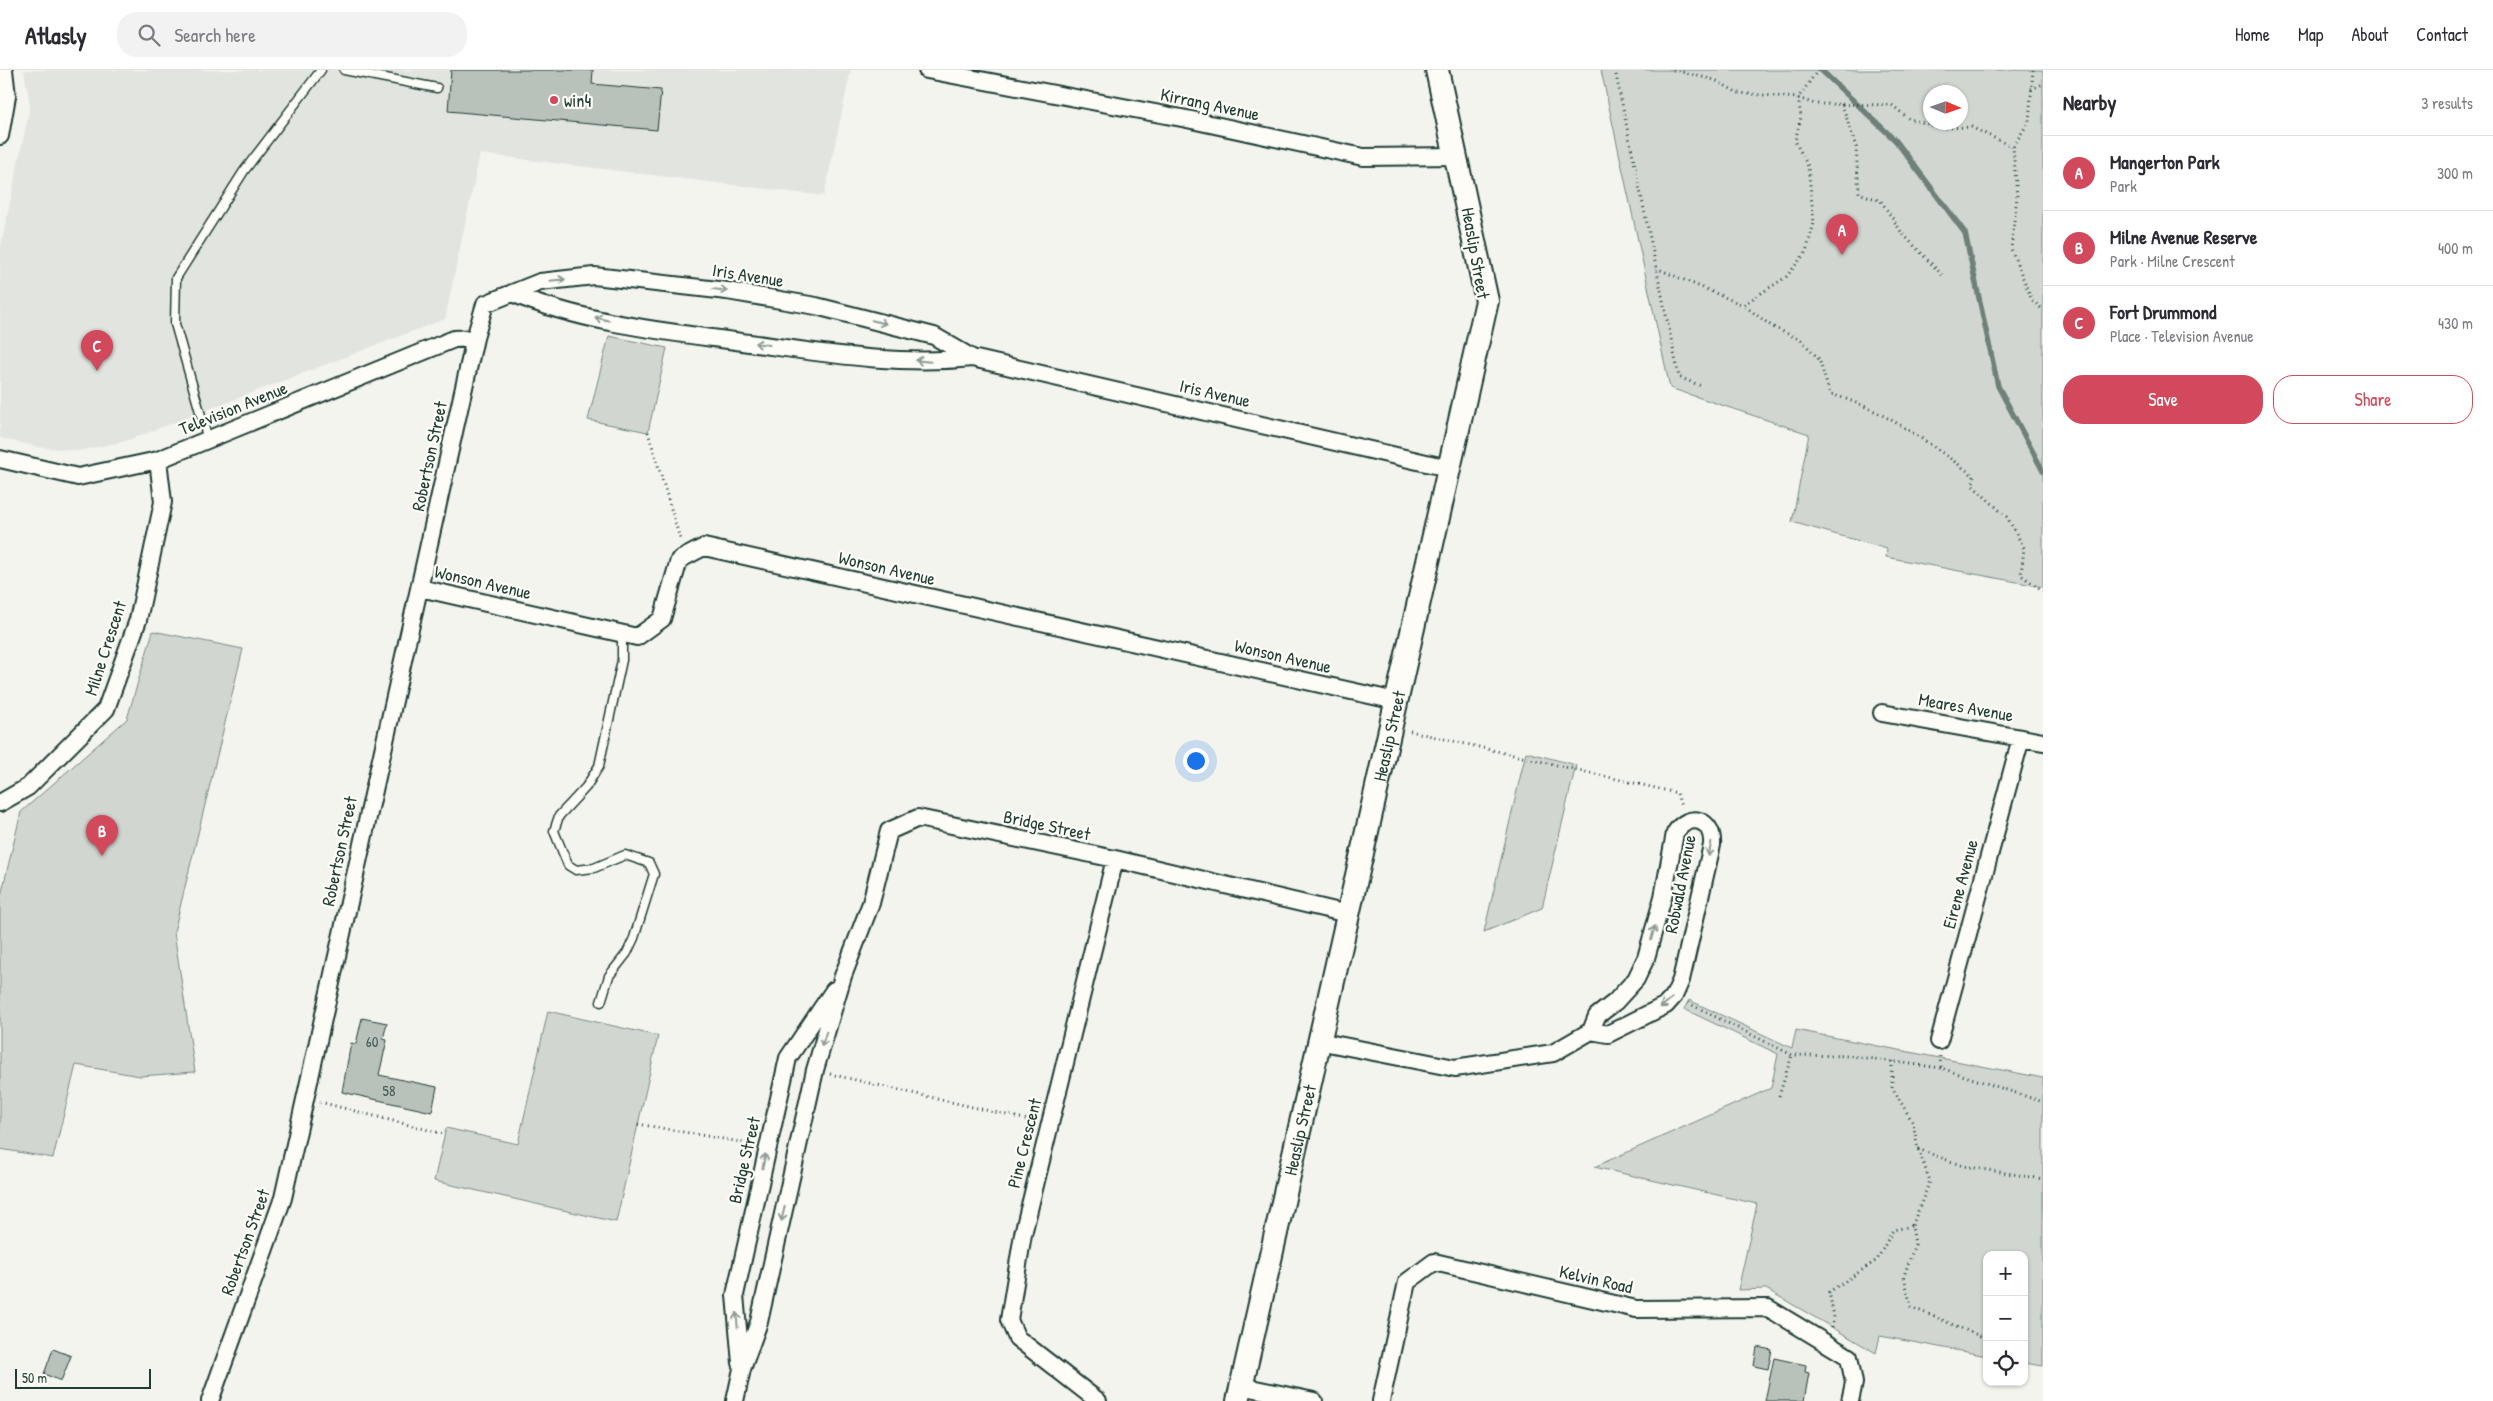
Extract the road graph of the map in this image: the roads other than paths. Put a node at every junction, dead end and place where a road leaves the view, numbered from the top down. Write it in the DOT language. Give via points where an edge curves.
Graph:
graph roads {
  1 [pos="4,70"];
  2 [pos="321,70"];
  3 [pos="344,70"];
  4 [pos="927,70"];
  5 [pos="1437,70"];
  6 [pos="437,88"];
  7 [pos="0,136"];
  8 [pos="1457,156"];
  9 [pos="512,293"];
  10 [pos="485,304"];
  11 [pos="475,338"];
  12 [pos="972,358"];
  13 [pos="208,440"];
  14 [pos="0,459"];
  15 [pos="158,460"];
  16 [pos="1448,468"];
  17 [pos="420,588"];
  18 [pos="622,633"];
  19 [pos="1396,701"];
  20 [pos="1882,713"];
  21 [pos="2020,738"];
  22 [pos="2043,742"];
  23 [pos="0,803"];
  24 [pos="1115,859"];
  25 [pos="1348,914"];
  26 [pos="843,976"];
  27 [pos="600,1002"];
  28 [pos="1591,1031"];
  29 [pos="1318,1041"];
  30 [pos="1939,1041"];
  31 [pos="742,1369"];
  32 [pos="1239,1394"];
  33 [pos="210,1401"];
  34 [pos="735,1401"];
  35 [pos="1098,1401"];
  36 [pos="1314,1401"];
  37 [pos="1381,1401"];
  38 [pos="1850,1401"];
  1 -- 7 [label="street" via="7,96"];
  2 -- 13 [label="lane" via="244,171 176,278 175,324"];
  3 -- 6 [label="lane"];
  4 -- 8 [label="street, Kirrang Avenue" via="1187,119 1362,157"];
  5 -- 8 [label="street, Heaslip Street"];
  8 -- 16 [label="street, Heaslip Street" via="1487,301"];
  9 -- 10 [label="street, Iris Avenue"];
  12 -- 9 [label="street, Iris Avenue, one-way" via="932,362 839,354 650,330 539,304"];
  9 -- 12 [label="street, Iris Avenue, one-way" via="540,282 594,276 728,291 816,306 934,336"];
  10 -- 11 [label="street, Robertson Street"];
  11 -- 13 [label="street, Television Avenue" via="454,339"];
  11 -- 17 [label="street, Robertson Street"];
  12 -- 16 [label="street, Iris Avenue"];
  13 -- 15 [label="street, Television Avenue"];
  14 -- 15 [label="street, Television Avenue" via="78,477"];
  15 -- 23 [label="street, Milne Crescent" via="163,502 146,584 138,620 106,709 28,787"];
  16 -- 19 [label="street, Heaslip Street"];
  17 -- 18 [label="street, Wonson Avenue"];
  17 -- 33 [label="street, Robertson Street" via="397,679 283,1198"];
  18 -- 19 [label="street, Wonson Avenue" via="637,637 662,619 679,560 704,547"];
  18 -- 27 [label="lane" via="622,660 599,766 586,787 559,816 554,831 568,865 576,870 594,868 625,855 649,863 652,868 652,883 634,938 609,976"];
  19 -- 25 [label="street, Heaslip Street"];
  20 -- 21 [label="street, Meares Avenue"];
  21 -- 22 [label="street, Meares Avenue"];
  21 -- 30 [label="street, Eirene Avenue"];
  24 -- 25 [label="street, Bridge Street"];
  24 -- 26 [label="street, Bridge Street" via="918,818 888,831 871,903"];
  24 -- 35 [label="street, Pine Crescent" via="1023,1234 1009,1320 1017,1338"];
  25 -- 29 [label="street, Heaslip Street"];
  26 -- 31 [label="street, Bridge Street, one-way" via="815,1070 759,1322"];
  31 -- 26 [label="street, Bridge Street, one-way" via="735,1295 788,1058"];
  28 -- 28 [label="street, Robwald Avenue, one-way" via="1597,1016 1636,979 1646,958 1663,897 1675,833 1686,822 1703,822 1712,835 1681,980 1674,996 1666,1005 1608,1034"];
  28 -- 29 [label="street, Robwald Avenue" via="1553,1053 1455,1068"];
  29 -- 32 [label="street, Heaslip Street"];
  31 -- 34 [label="street, Bridge Street"];
  32 -- 36 [label="street"];
  37 -- 38 [label="street, Kelvin Road" via="1407,1282 1434,1262 1636,1309 1768,1308 1849,1357 1854,1383"];
}
